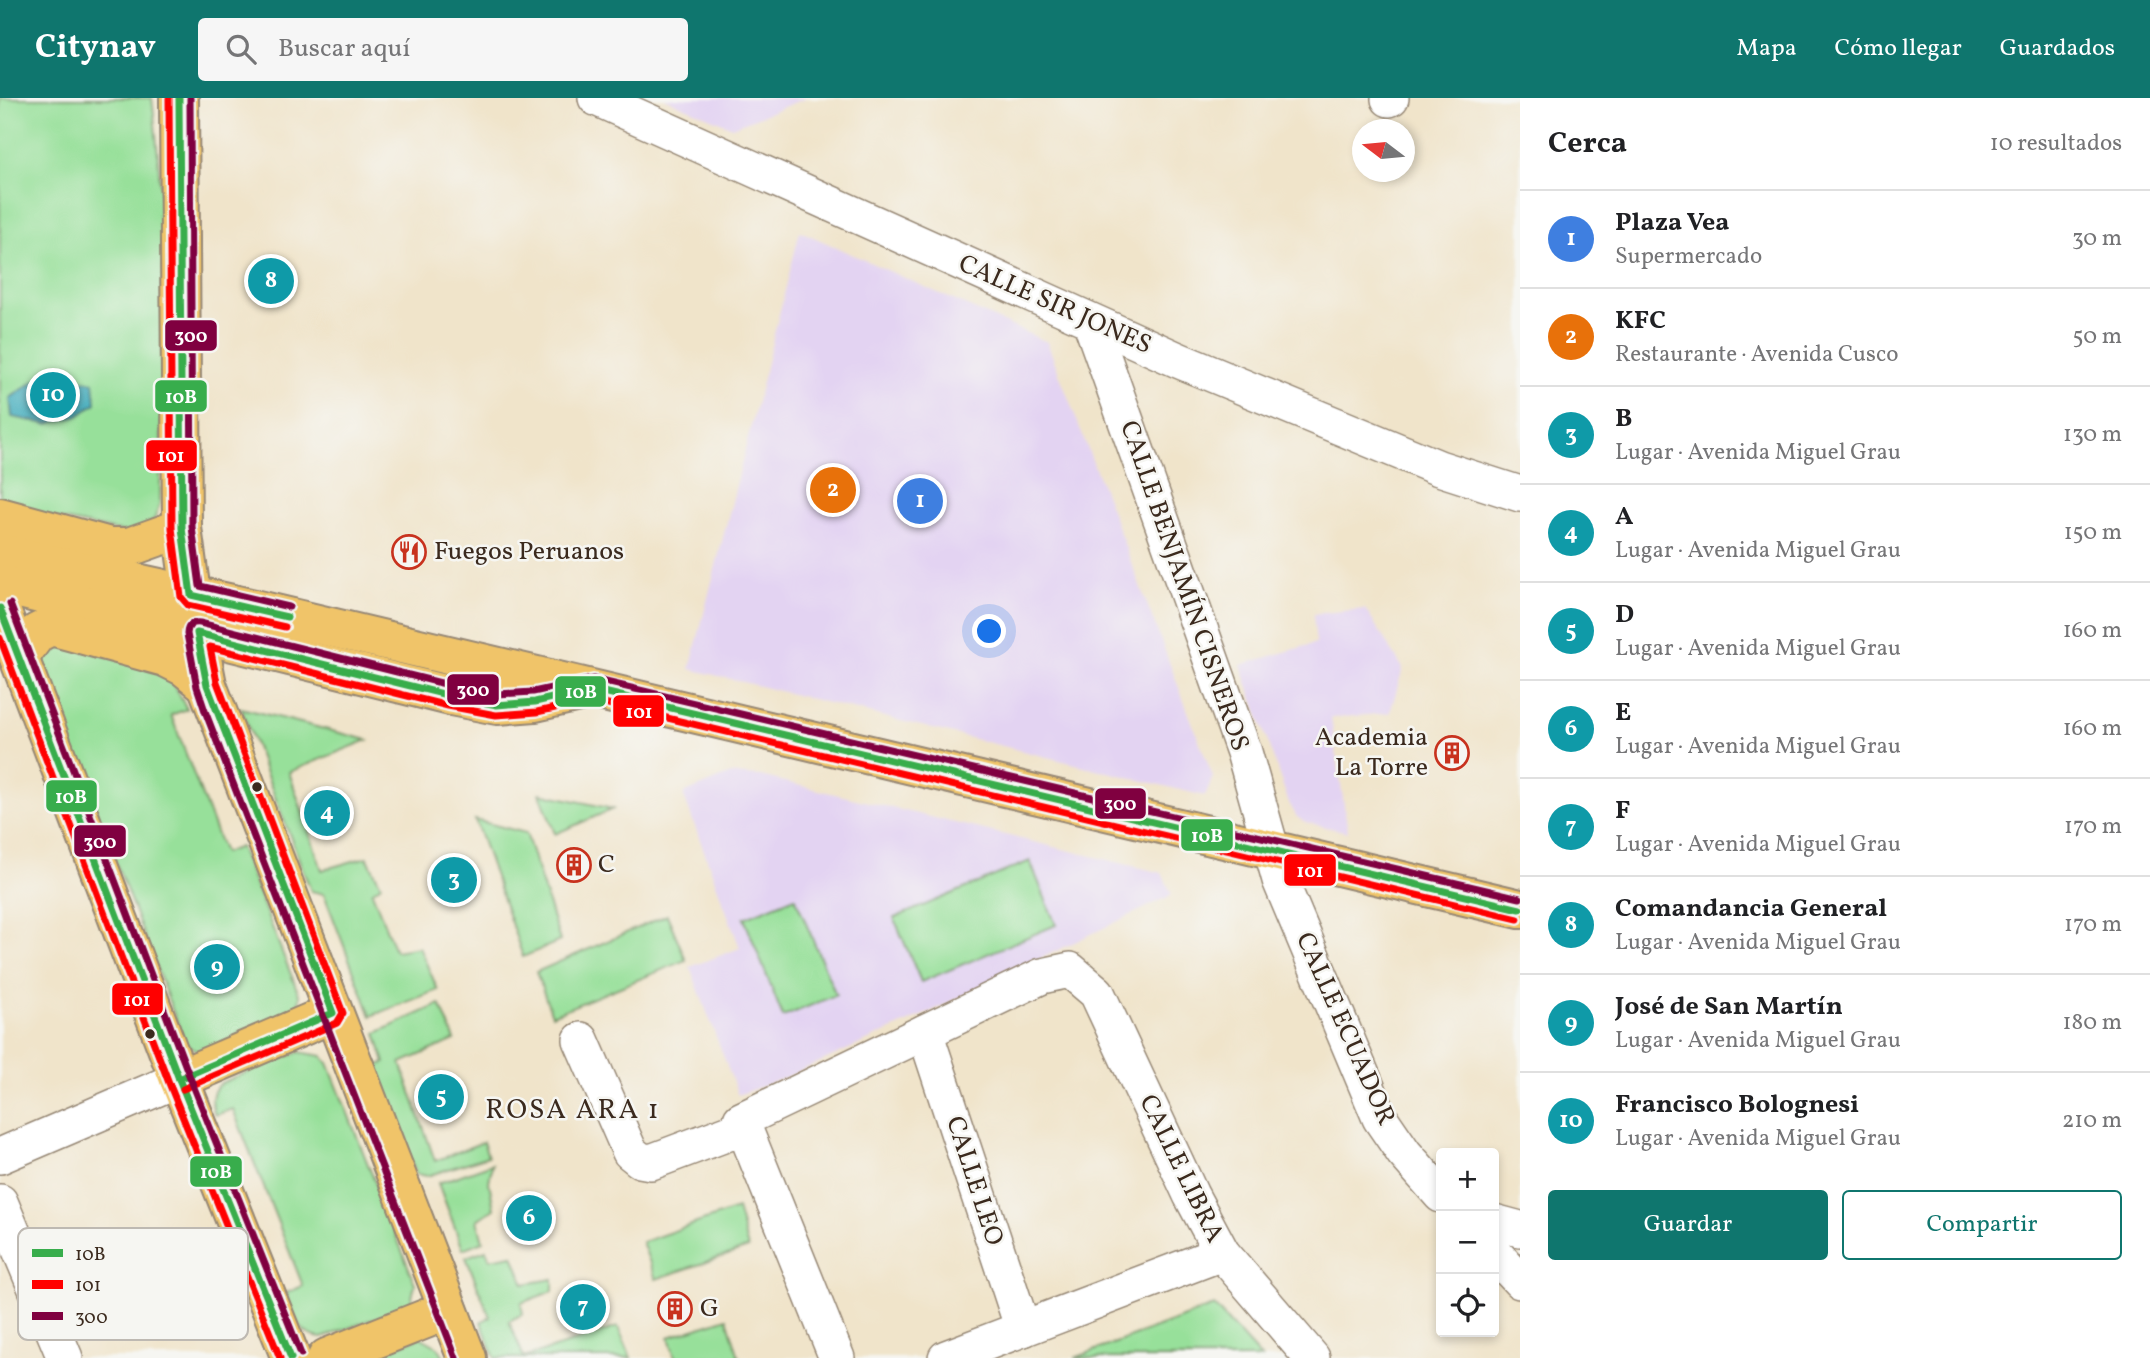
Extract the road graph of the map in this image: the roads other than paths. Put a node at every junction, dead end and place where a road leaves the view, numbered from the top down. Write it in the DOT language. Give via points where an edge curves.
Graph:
graph roads {
  1 [pos="179,98"];
  2 [pos="596,98"];
  3 [pos="1091,323"];
  4 [pos="1520,494"];
  5 [pos="0,517"];
  6 [pos="182,528"];
  7 [pos="0,554"];
  8 [pos="0,584"];
  9 [pos="191,595"];
  10 [pos="0,608"];
  11 [pos="197,633"];
  12 [pos="19,657"];
  13 [pos="207,685"];
  14 [pos="591,689"];
  15 [pos="1272,850"];
  16 [pos="1520,909"];
  17 [pos="333,1013"];
  18 [pos="926,1032"];
  19 [pos="581,1040"];
  20 [pos="179,1079"];
  21 [pos="743,1123"];
  22 [pos="0,1156"];
  23 [pos="1436,1189"];
  24 [pos="0,1202"];
  25 [pos="1499,1223"];
  26 [pos="239,1228"];
  27 [pos="1520,1229"];
  28 [pos="18,1245"];
  29 [pos="248,1251"];
  30 [pos="1222,1253"];
  31 [pos="1499,1258"];
  32 [pos="1520,1281"];
  33 [pos="448,1310"];
  34 [pos="1023,1329"];
  35 [pos="58,1340"];
  36 [pos="65,1358"];
  37 [pos="291,1358"];
  38 [pos="327,1358"];
  39 [pos="467,1358"];
  40 [pos="836,1358"];
  41 [pos="946,1358"];
  42 [pos="1312,1358"];
  1 -- 6 [label="main road"];
  2 -- 3 [label="street, CALLE SIR JONES"];
  3 -- 4 [label="street, CALLE SIR JONES" via="1439,468"];
  3 -- 15 [label="street, CALLE BENJAMÍN CISNEROS" via="1244,752"];
  5 -- 6 [label="main road" via="110,547 128,547"];
  6 -- 9 [label="main road"];
  7 -- 9 [label="main road"];
  8 -- 11 [label="main road"];
  9 -- 11 [label="main road"];
  9 -- 14 [label="main road"];
  10 -- 12 [label="main road"];
  11 -- 13 [label="main road"];
  11 -- 14 [label="main road" via="497,705"];
  12 -- 13 [label="main road" via="37,633 51,626 165,657"];
  12 -- 20 [label="main road"];
  13 -- 17 [label="main road"];
  14 -- 15 [label="main road"];
  15 -- 16 [label="main road"];
  15 -- 23 [label="street, CALLE ECUADOR" via="1280,880 1380,1118"];
  17 -- 20 [label="main road"];
  17 -- 33 [label="main road"];
  18 -- 21 [label="street"];
  18 -- 30 [label="street, CALLE LIBRA" via="1042,976 1070,970 1097,993"];
  18 -- 34 [label="street, CALLE LEO"];
  19 -- 21 [label="street" via="630,1152 640,1160 651,1162"];
  20 -- 22 [label="street"];
  20 -- 26 [label="main road"];
  21 -- 40 [label="street"];
  24 -- 28 [label="street"];
  25 -- 27 [label="street"];
  29 -- 37 [label="main road"];
  30 -- 34 [label="street"];
  30 -- 42 [label="street, CALLE LIBRA"];
  31 -- 32 [label="street"];
  33 -- 38 [label="main road"];
  33 -- 39 [label="main road"];
  34 -- 41 [label="street"];
  35 -- 36 [label="street"];
}
